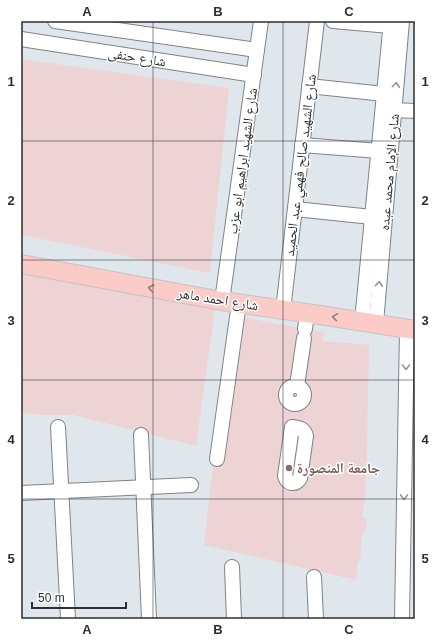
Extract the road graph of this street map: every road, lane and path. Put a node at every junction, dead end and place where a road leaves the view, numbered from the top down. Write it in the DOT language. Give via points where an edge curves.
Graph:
graph roads {
  1 [pos="55,21"];
  2 [pos="261,21"];
  3 [pos="317,21"];
  4 [pos="333,21"];
  5 [pos="394,22"];
  6 [pos="21,39"];
  7 [pos="257,50"];
  8 [pos="254,75"];
  9 [pos="309,86"];
  10 [pos="384,94"];
  11 [pos="394,110"];
  12 [pos="415,111"];
  13 [pos="302,145"];
  14 [pos="378,151"];
  15 [pos="295,209"];
  16 [pos="372,217"];
  17 [pos="21,264"];
  18 [pos="230,302"];
  19 [pos="283,310"];
  20 [pos="369,322"];
  21 [pos="305,327"];
  22 [pos="411,329"];
  23 [pos="58,427"];
  24 [pos="292,427"];
  25 [pos="141,435"];
  26 [pos="217,459"];
  27 [pos="192,485"];
  28 [pos="144,487"];
  29 [pos="62,491"];
  30 [pos="21,493"];
  31 [pos="232,567"];
  32 [pos="314,577"];
  33 [pos="68,619"];
  34 [pos="149,619"];
  35 [pos="234,619"];
  36 [pos="316,619"];
  37 [pos="402,619"];
  1 -- 7 [label="street"];
  2 -- 7 [label="street, شارع الشهيد ابراهيم ابو عزب"];
  3 -- 9 [label="street, شارع الشهيد صالح فهمي عبد الحميد"];
  4 -- 5 [label="street"];
  5 -- 10 [label="street, شارع الإمام محمد عبده"];
  11 -- 5 [label="street, شارع الإمام محمد عبده, one-way"];
  6 -- 8 [label="street, شارع حنفى"];
  7 -- 8 [label="street, شارع الشهيد ابراهيم ابو عزب"];
  8 -- 18 [label="street, شارع الشهيد ابراهيم ابو عزب"];
  9 -- 10 [label="street"];
  9 -- 13 [label="street, شارع الشهيد صالح فهمي عبد الحميد"];
  10 -- 14 [label="street, شارع الإمام محمد عبده"];
  11 -- 12 [label="street"];
  20 -- 11 [label="street, شارع الإمام محمد عبده, one-way"];
  13 -- 14 [label="street"];
  13 -- 15 [label="street, شارع الشهيد صالح فهمي عبد الحميد"];
  14 -- 16 [label="street, شارع الإمام محمد عبده"];
  15 -- 16 [label="street"];
  15 -- 19 [label="street, شارع الشهيد صالح فهمي عبد الحميد"];
  16 -- 20 [label="street, شارع الإمام محمد عبده"];
  18 -- 17 [label="main road, شارع احمد ماهر, one-way"];
  18 -- 19 [label="main road, شارع احمد ماهر"];
  18 -- 26 [label="street, شارع الشهيد ابراهيم ابو عزب"];
  19 -- 21 [label="main road, شارع احمد ماهر"];
  20 -- 21 [label="main road, شارع احمد ماهر, one-way"];
  20 -- 22 [label="main road, شارع احمد ماهر"];
  21 -- 24 [label="street" via="297,386 289,388 285,394 288,402 295,405"];
  22 -- 37 [label="street, one-way"];
  23 -- 29 [label="street"];
  25 -- 28 [label="street"];
  27 -- 28 [label="street"];
  28 -- 29 [label="street"];
  28 -- 34 [label="street"];
  29 -- 30 [label="street"];
  29 -- 33 [label="street"];
  31 -- 35 [label="street"];
  32 -- 36 [label="street"];
}
